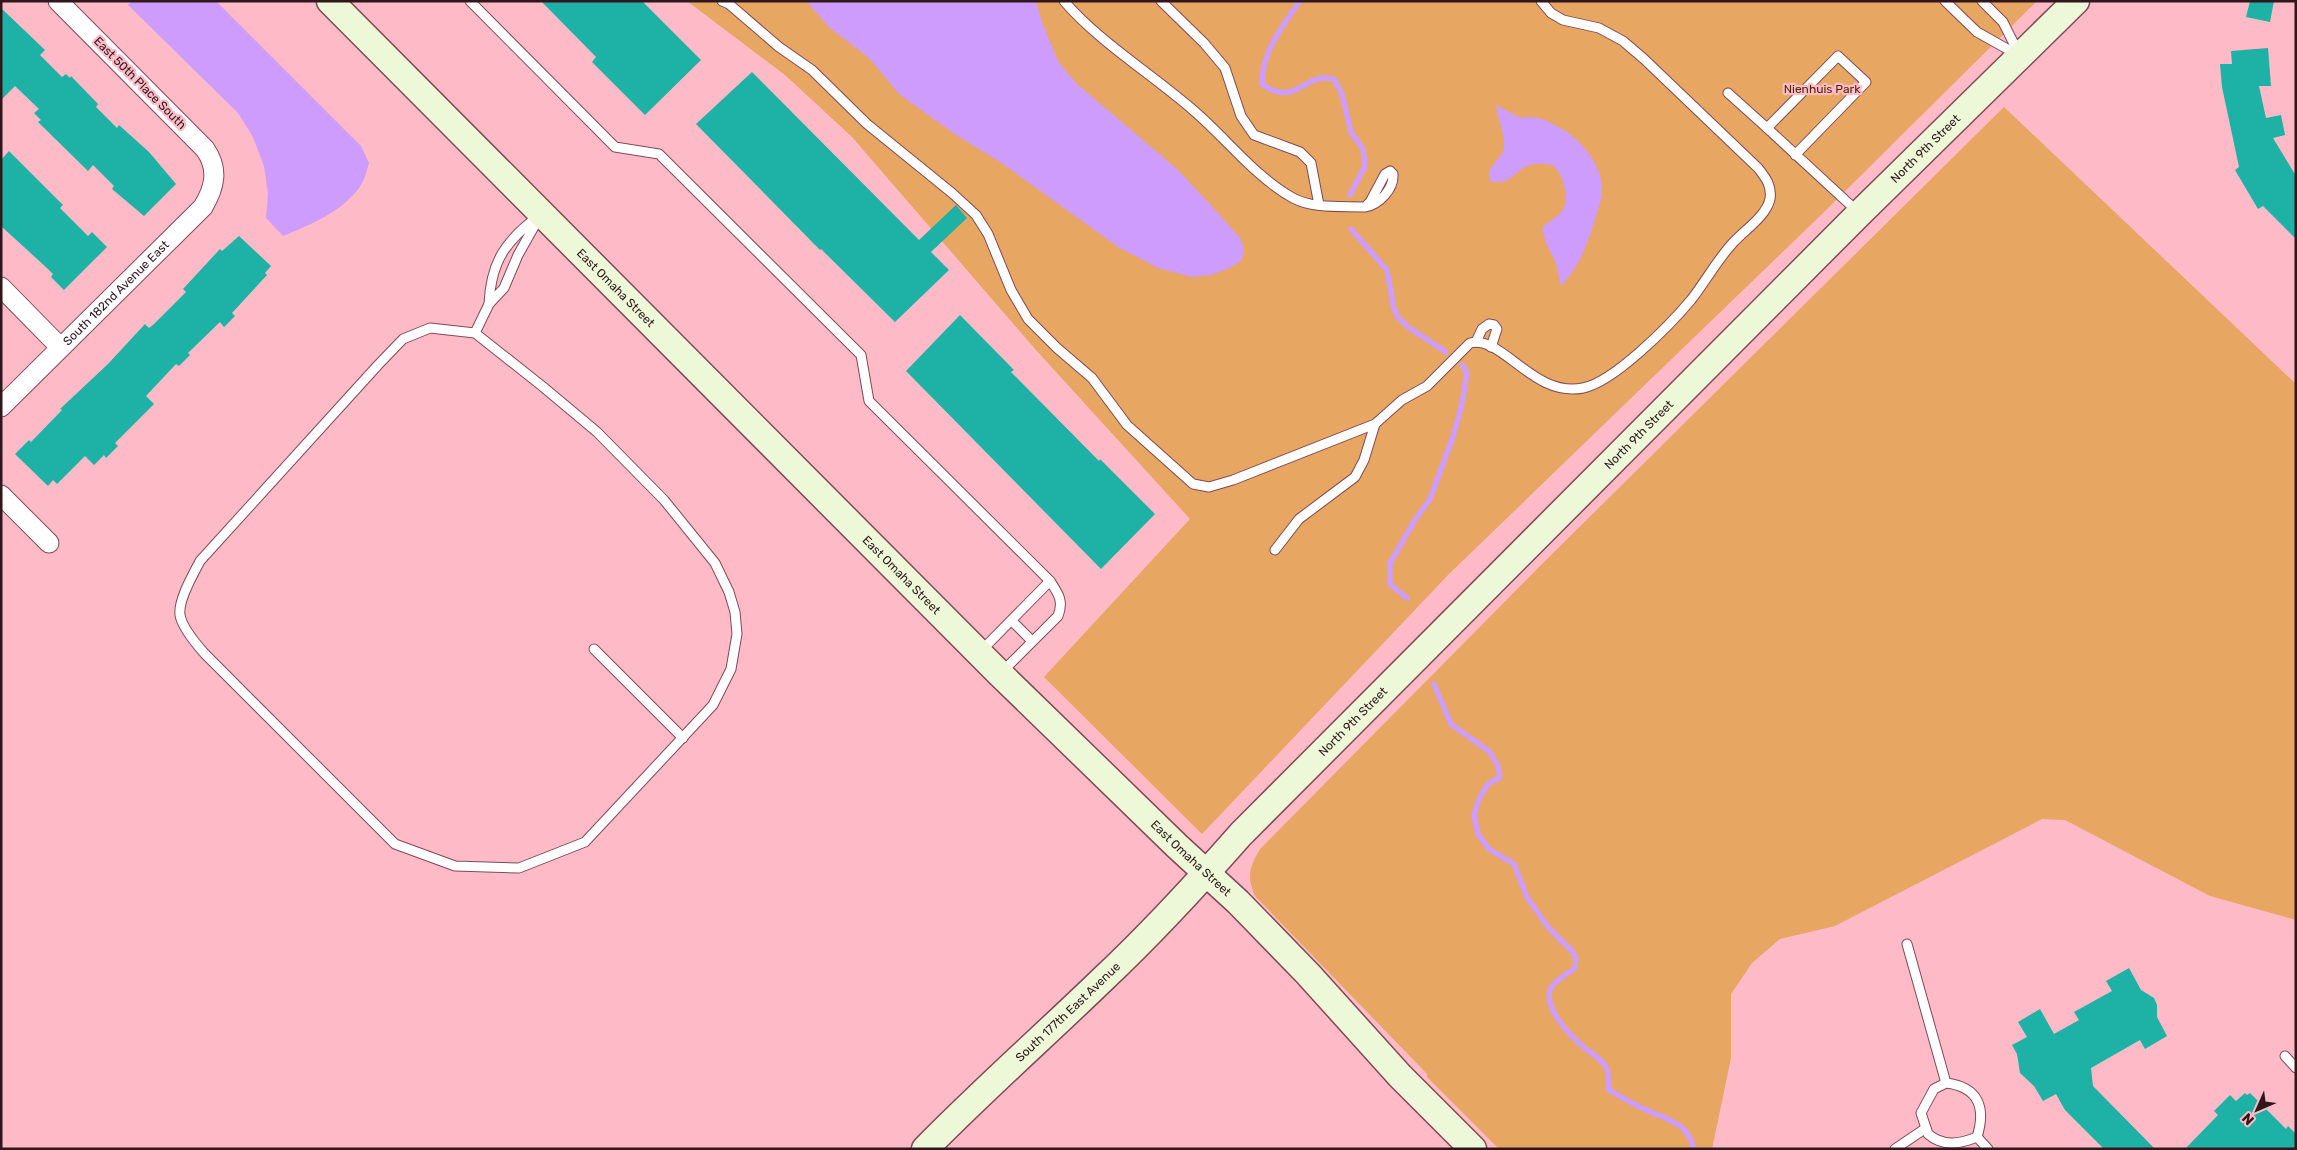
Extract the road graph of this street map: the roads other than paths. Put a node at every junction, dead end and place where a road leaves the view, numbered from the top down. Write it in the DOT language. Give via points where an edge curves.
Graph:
graph roads {
  1 [pos="330,1"];
  2 [pos="470,1"];
  3 [pos="722,1"];
  4 [pos="1064,1"];
  5 [pos="1161,1"];
  6 [pos="1541,1"];
  7 [pos="1945,1"];
  8 [pos="1982,1"];
  9 [pos="2076,1"];
  10 [pos="61,2"];
  11 [pos="2020,56"];
  12 [pos="1728,93"];
  13 [pos="1768,128"];
  14 [pos="1795,155"];
  15 [pos="215,170"];
  16 [pos="1319,205"];
  17 [pos="1365,206"];
  18 [pos="1860,213"];
  19 [pos="541,214"];
  20 [pos="1,287"];
  21 [pos="489,304"];
  22 [pos="475,332"];
  23 [pos="1476,342"];
  24 [pos="1491,346"];
  25 [pos="60,347"];
  26 [pos="1,407"];
  27 [pos="1375,424"];
  28 [pos="1,495"];
  29 [pos="49,543"];
  30 [pos="1275,550"];
  31 [pos="1050,581"];
  32 [pos="1012,620"];
  33 [pos="1032,641"];
  34 [pos="594,649"];
  35 [pos="979,654"];
  36 [pos="1000,674"];
  37 [pos="683,738"];
  38 [pos="1206,873"];
  39 [pos="1907,944"];
  40 [pos="2285,1056"];
  41 [pos="2296,1068"];
  42 [pos="1946,1083"];
  43 [pos="1926,1128"];
  44 [pos="1977,1137"];
  45 [pos="925,1149"];
  46 [pos="1473,1149"];
  47 [pos="1895,1149"];
  48 [pos="1988,1149"];
  1 -- 19 [label="street, East Omaha Street"];
  2 -- 31 [label="lane" via="615,147 658,154 861,355 869,401"];
  3 -- 27 [label="lane" via="812,70 877,133 976,215 988,234 1011,290 1028,318 1092,378 1127,425 1193,484 1209,486 1233,480"];
  4 -- 16 [label="lane" via="1081,19 1192,109 1266,178 1294,198"];
  5 -- 16 [label="lane" via="1225,68 1241,116 1254,135 1300,152 1311,163"];
  6 -- 24 [label="lane" via="1551,13 1563,20 1599,28 1623,41 1644,59 1758,168 1771,189 1770,201 1731,245 1682,310 1638,354 1598,384 1581,389 1549,385"];
  7 -- 11 [label="lane" via="1977,32"];
  8 -- 11 [label="lane" via="2003,22"];
  9 -- 11 [label="street, North 9th Street"];
  10 -- 15 [label="street, East 50th Place South" via="199,141"];
  11 -- 18 [label="street, North 9th Street"];
  12 -- 13 [label="lane"];
  13 -- 14 [label="lane"];
  13 -- 14 [label="lane" via="1838,56 1866,82"];
  14 -- 18 [label="lane"];
  15 -- 25 [label="street, South 182nd Avenue East" via="213,187 203,207"];
  16 -- 17 [label="lane"];
  18 -- 38 [label="street, North 9th Street"];
  19 -- 21 [label="lane" via="504,288"];
  19 -- 21 [label="lane" via="518,231 505,247 490,281"];
  19 -- 35 [label="street, East Omaha Street"];
  20 -- 25 [label="street"];
  21 -- 22 [label="lane"];
  22 -- 37 [label="lane" via="597,432 664,500 722,574 736,623 735,654 713,705"];
  22 -- 37 [label="lane" via="430,328 403,339 378,365 200,561 185,592 180,615 192,640 394,844 455,866 519,868 585,842"];
  23 -- 24 [label="lane"];
  23 -- 24 [label="lane" via="1482,329 1489,324 1494,325 1497,329"];
  23 -- 27 [label="lane" via="1470,343 1427,386 1402,400"];
  25 -- 26 [label="street, South 182nd Avenue East"];
  27 -- 30 [label="lane" via="1355,477 1299,519"];
  28 -- 29 [label="street"];
  31 -- 32 [label="lane"];
  31 -- 33 [label="lane" via="1060,596 1061,609"];
  32 -- 33 [label="lane"];
  32 -- 35 [label="lane"];
  33 -- 36 [label="lane"];
  34 -- 37 [label="lane"];
  35 -- 36 [label="street, East Omaha Street"];
  36 -- 38 [label="street, East Omaha Street"];
  38 -- 45 [label="street, South 177th East Avenue" via="1104,979 978,1094"];
  38 -- 46 [label="street, East Omaha Street" via="1308,974 1400,1076"];
  39 -- 42 [label="lane"];
  40 -- 41 [label="lane"];
  42 -- 43 [label="lane" via="1934,1089 1925,1102 1921,1113"];
  42 -- 44 [label="lane" via="1960,1084 1972,1092 1979,1103 1982,1121"];
  43 -- 44 [label="lane" via="1933,1138 1943,1142 1955,1144"];
  43 -- 47 [label="lane"];
  44 -- 48 [label="lane"];
}
